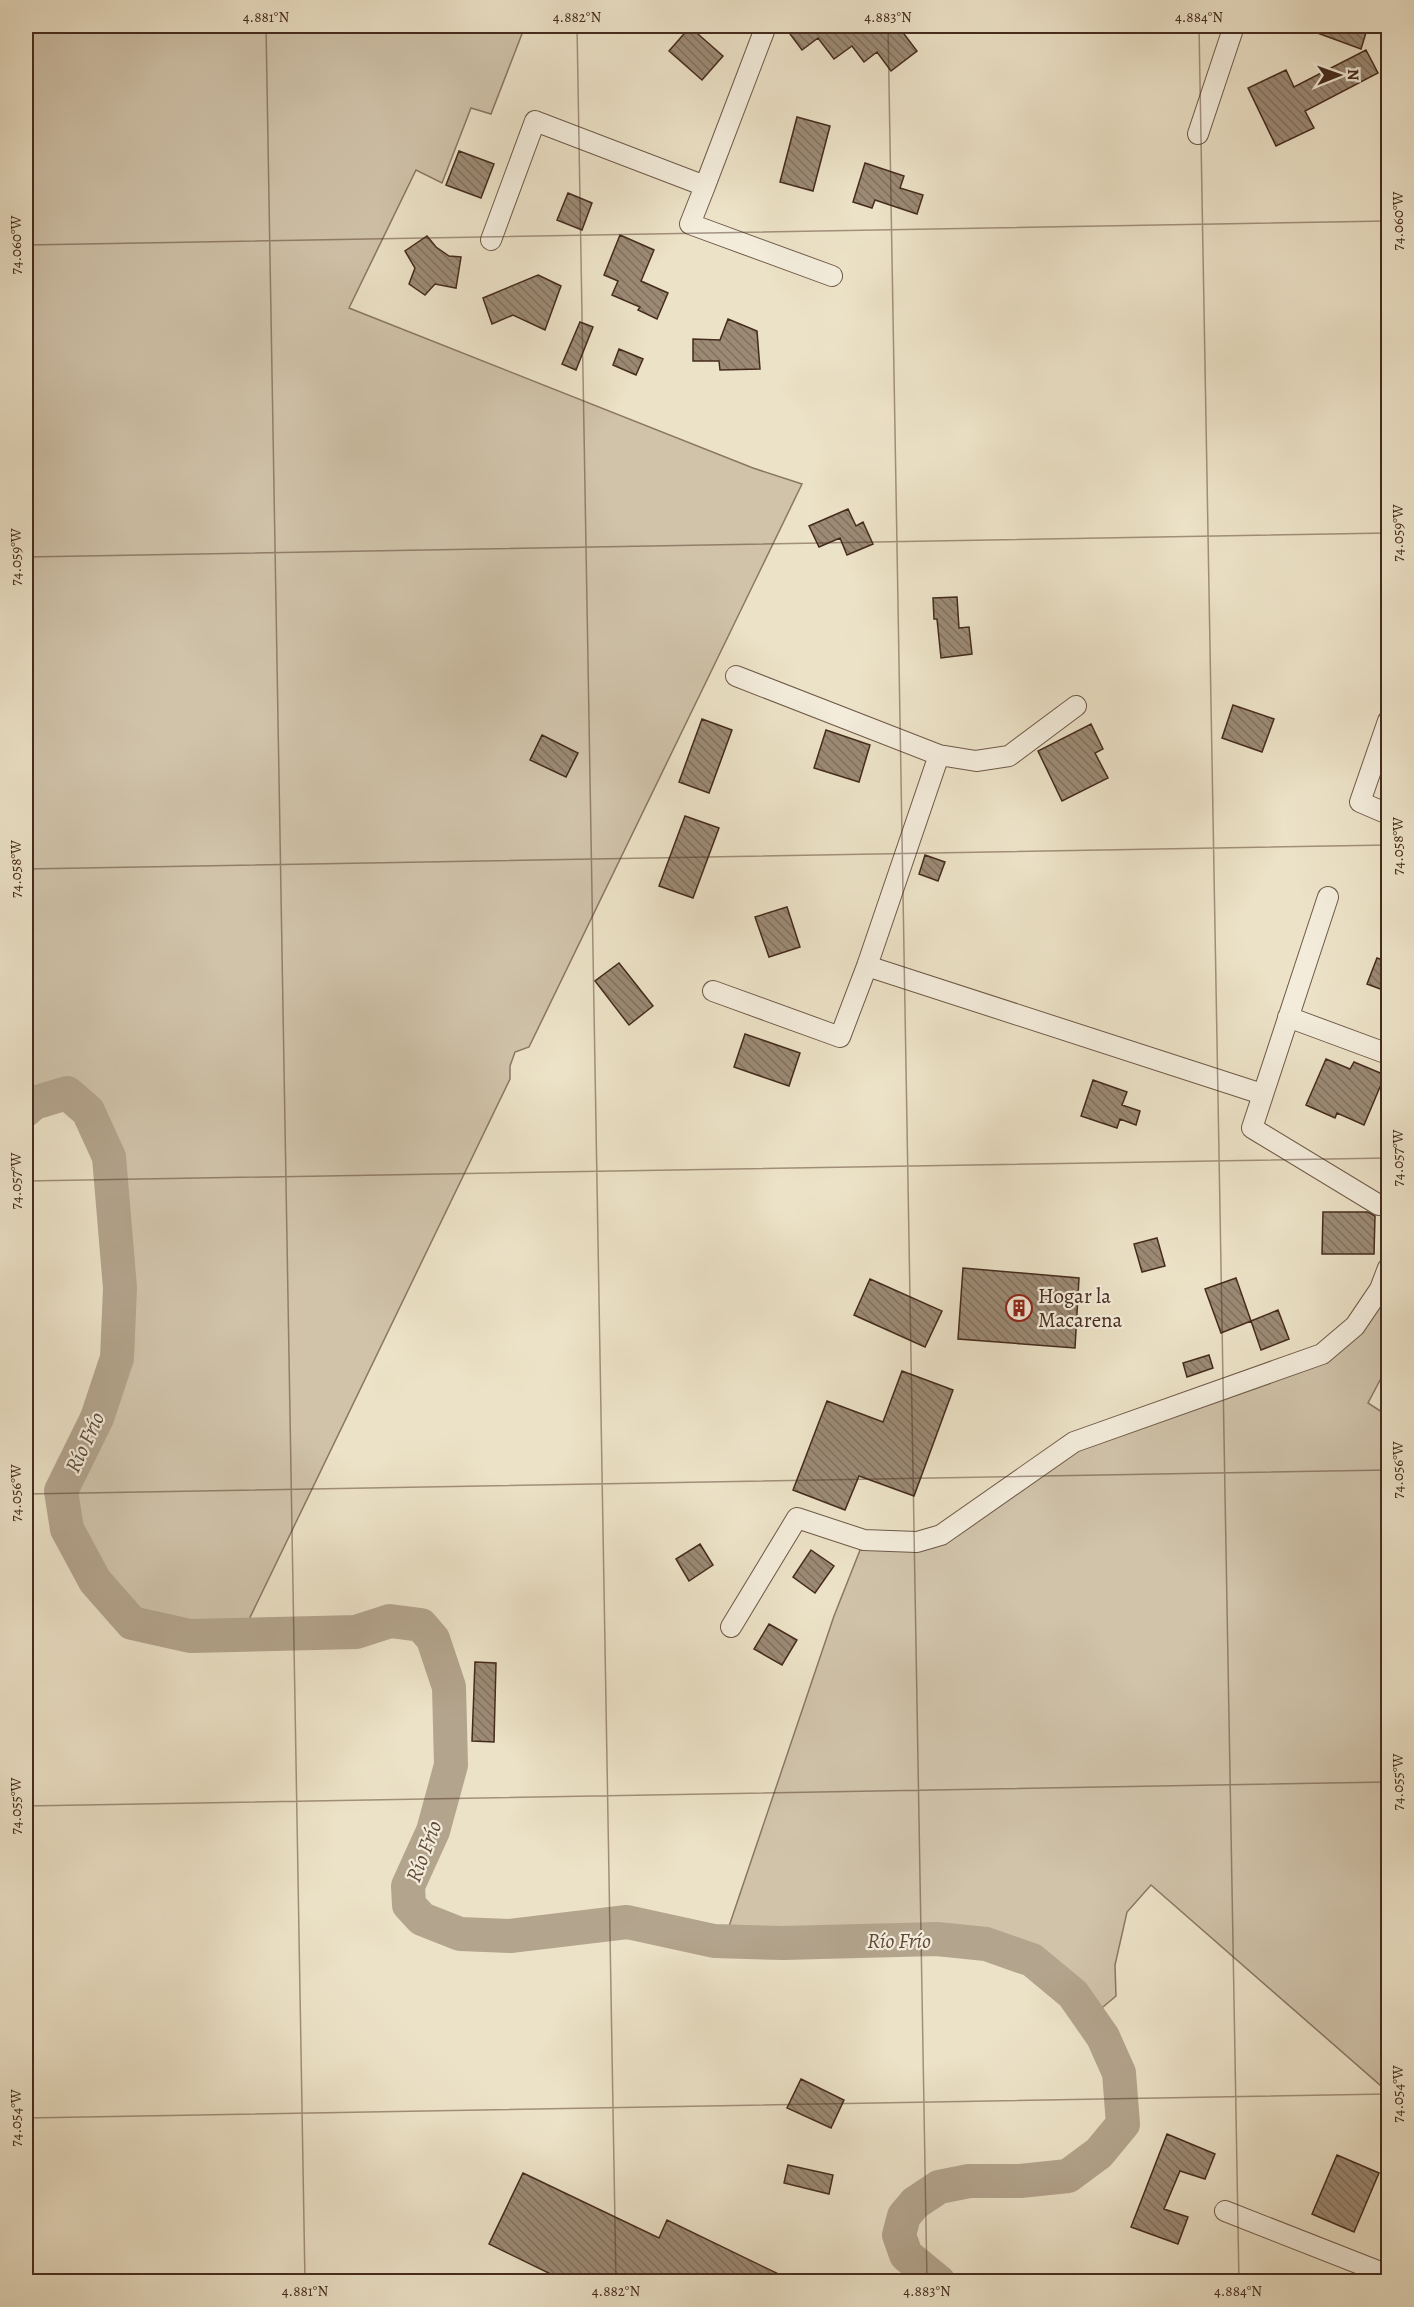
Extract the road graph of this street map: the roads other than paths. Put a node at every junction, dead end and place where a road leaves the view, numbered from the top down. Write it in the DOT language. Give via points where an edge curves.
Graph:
graph roads {
  1 [pos="766,26"];
  2 [pos="1234,26"];
  3 [pos="1198,134"];
  4 [pos="705,186"];
  5 [pos="492,240"];
  6 [pos="832,276"];
  7 [pos="736,676"];
  8 [pos="1076,706"];
  9 [pos="1389,721"];
  10 [pos="939,755"];
  11 [pos="1389,814"];
  12 [pos="1328,897"];
  13 [pos="867,966"];
  14 [pos="713,991"];
  15 [pos="1288,1017"];
  16 [pos="1389,1054"];
  17 [pos="1262,1094"];
  18 [pos="1379,1205"];
  19 [pos="1389,1268"];
  20 [pos="731,1627"];
  21 [pos="1225,2211"];
  22 [pos="1365,2274"];
  23 [pos="1389,2275"];
  1 -- 4 [label="street"];
  2 -- 3 [label="street"];
  4 -- 5 [label="street" via="535,121"];
  4 -- 6 [label="street" via="690,224"];
  7 -- 10 [label="street"];
  8 -- 10 [label="street" via="1009,756 975,761"];
  9 -- 11 [label="street" via="1360,802"];
  10 -- 13 [label="street"];
  12 -- 15 [label="street"];
  13 -- 14 [label="street" via="840,1037"];
  13 -- 17 [label="street"];
  15 -- 16 [label="street"];
  15 -- 17 [label="street"];
  17 -- 18 [label="street" via="1252,1128"];
  19 -- 20 [label="street" via="1355,1326 1322,1354 1074,1442 941,1535 917,1542 864,1540 797,1518"];
  21 -- 22 [label="street"];
  22 -- 23 [label="street"];
}
